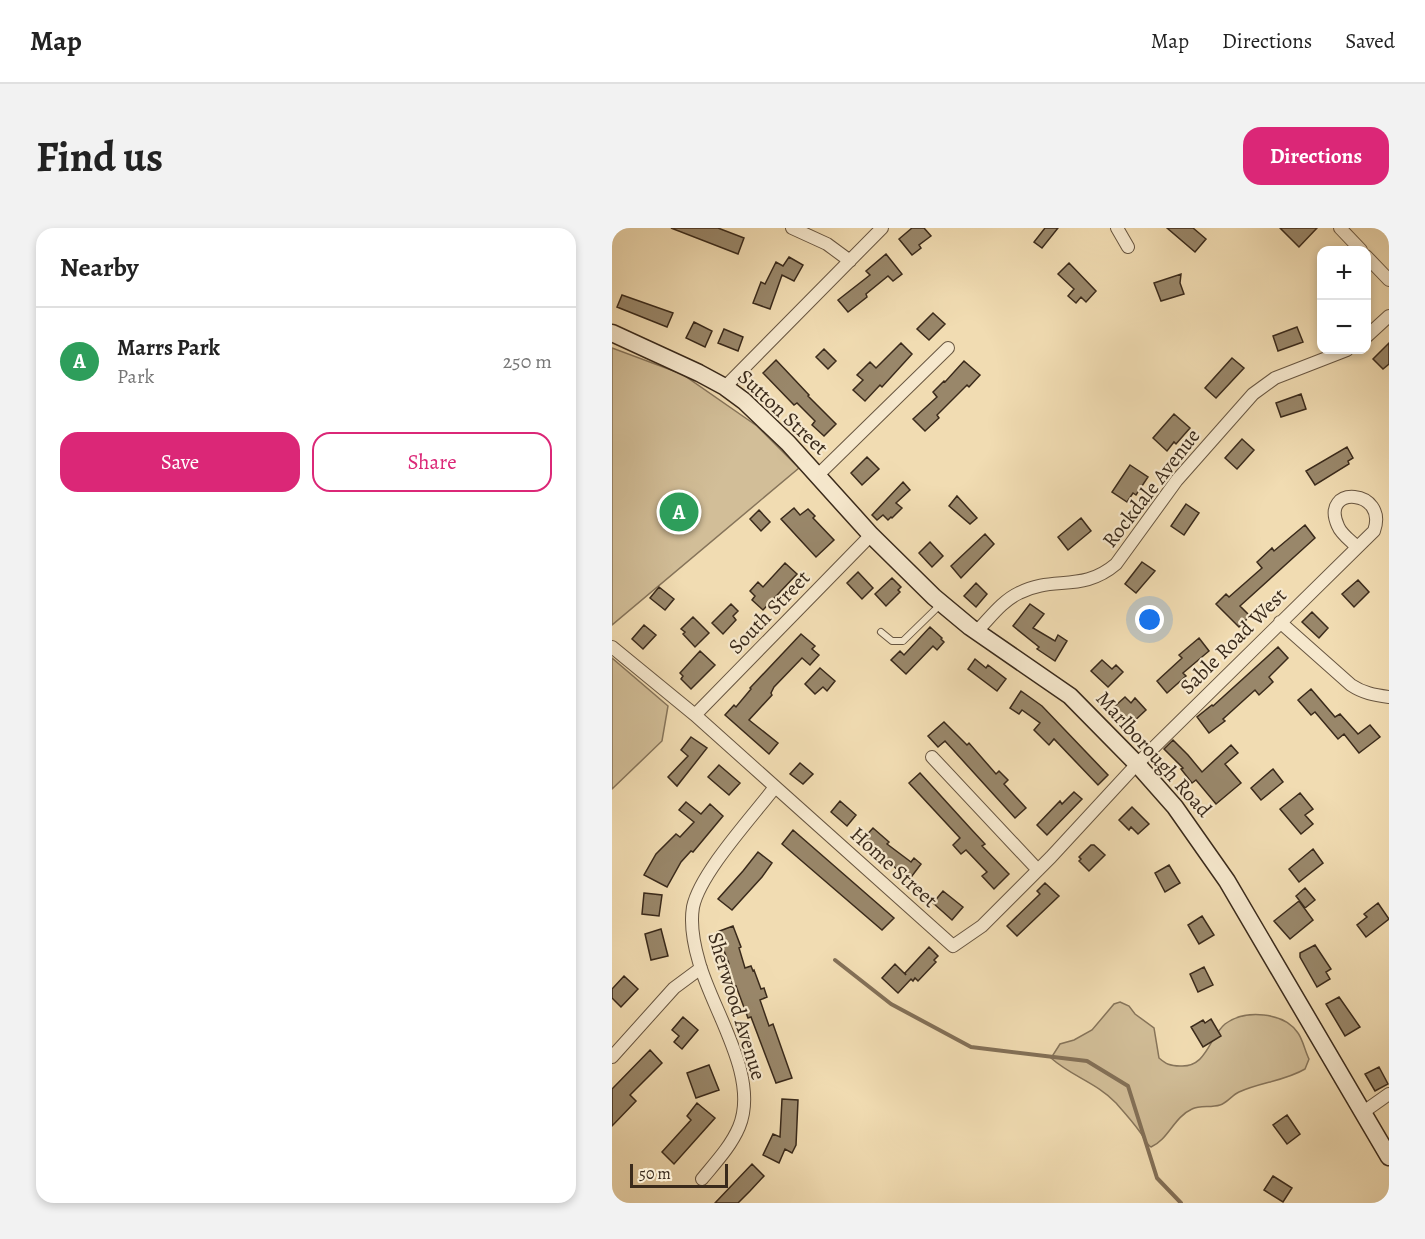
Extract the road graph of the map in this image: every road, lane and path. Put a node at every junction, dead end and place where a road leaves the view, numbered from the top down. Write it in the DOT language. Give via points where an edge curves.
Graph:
graph roads {
  1 [pos="792,228"];
  2 [pos="882,228"];
  3 [pos="1117,228"];
  4 [pos="1340,228"];
  5 [pos="1357,246"];
  6 [pos="1128,247"];
  7 [pos="849,261"];
  8 [pos="1371,261"];
  9 [pos="1389,280"];
  10 [pos="1389,316"];
  11 [pos="1371,332"];
  12 [pos="612,333"];
  13 [pos="948,348"];
  14 [pos="1337,354"];
  15 [pos="725,387"];
  16 [pos="818,475"];
  17 [pos="871,535"];
  18 [pos="1357,547"];
  19 [pos="941,603"];
  20 [pos="1280,622"];
  21 [pos="977,631"];
  22 [pos="880,632"];
  23 [pos="612,647"];
  24 [pos="1389,697"];
  25 [pos="695,715"];
  26 [pos="932,757"];
  27 [pos="1137,764"];
  28 [pos="776,787"];
  29 [pos="1038,870"];
  30 [pos="700,968"];
  31 [pos="612,1057"];
  32 [pos="1389,1094"];
  33 [pos="1362,1113"];
  34 [pos="1389,1157"];
  35 [pos="702,1179"];
  1 -- 7 [label="street" via="827,244"];
  2 -- 7 [label="street"];
  3 -- 6 [label="street"];
  4 -- 5 [label="street"];
  7 -- 15 [label="street"];
  8 -- 9 [label="street"];
  10 -- 11 [label="street"];
  12 -- 15 [label="street, Sutton Street"];
  13 -- 16 [label="street"];
  14 -- 21 [label="street, Rockdale Avenue" via="1275,378 1253,394 1177,480 1106,573 1082,582 1046,585 1019,593"];
  15 -- 16 [label="street, Sutton Street"];
  16 -- 17 [label="street, Sutton Street"];
  17 -- 19 [label="street, Marlborough Road"];
  17 -- 25 [label="street, South Street"];
  18 -- 20 [label="street, Sable Road West"];
  19 -- 21 [label="street, Marlborough Road"];
  19 -- 22 [label="lane" via="903,642 892,641"];
  20 -- 24 [label="street" via="1351,685 1371,695"];
  20 -- 27 [label="street, Sable Road West"];
  21 -- 27 [label="street, Marlborough Road" via="1070,696"];
  23 -- 25 [label="street, Home Street"];
  25 -- 28 [label="street, Home Street"];
  26 -- 29 [label="street"];
  27 -- 29 [label="street, Home Street"];
  27 -- 33 [label="street, Marlborough Road" via="1175,807 1227,881"];
  28 -- 29 [label="street, Home Street" via="953,946 982,926"];
  28 -- 30 [label="street, Sherwood Avenue" via="698,892 693,906 693,928"];
  30 -- 31 [label="street" via="674,988"];
  30 -- 35 [label="street, Sherwood Avenue" via="737,1061 745,1099 740,1126"];
  32 -- 33 [label="street"];
  33 -- 34 [label="street, Marlborough Road"];
}
